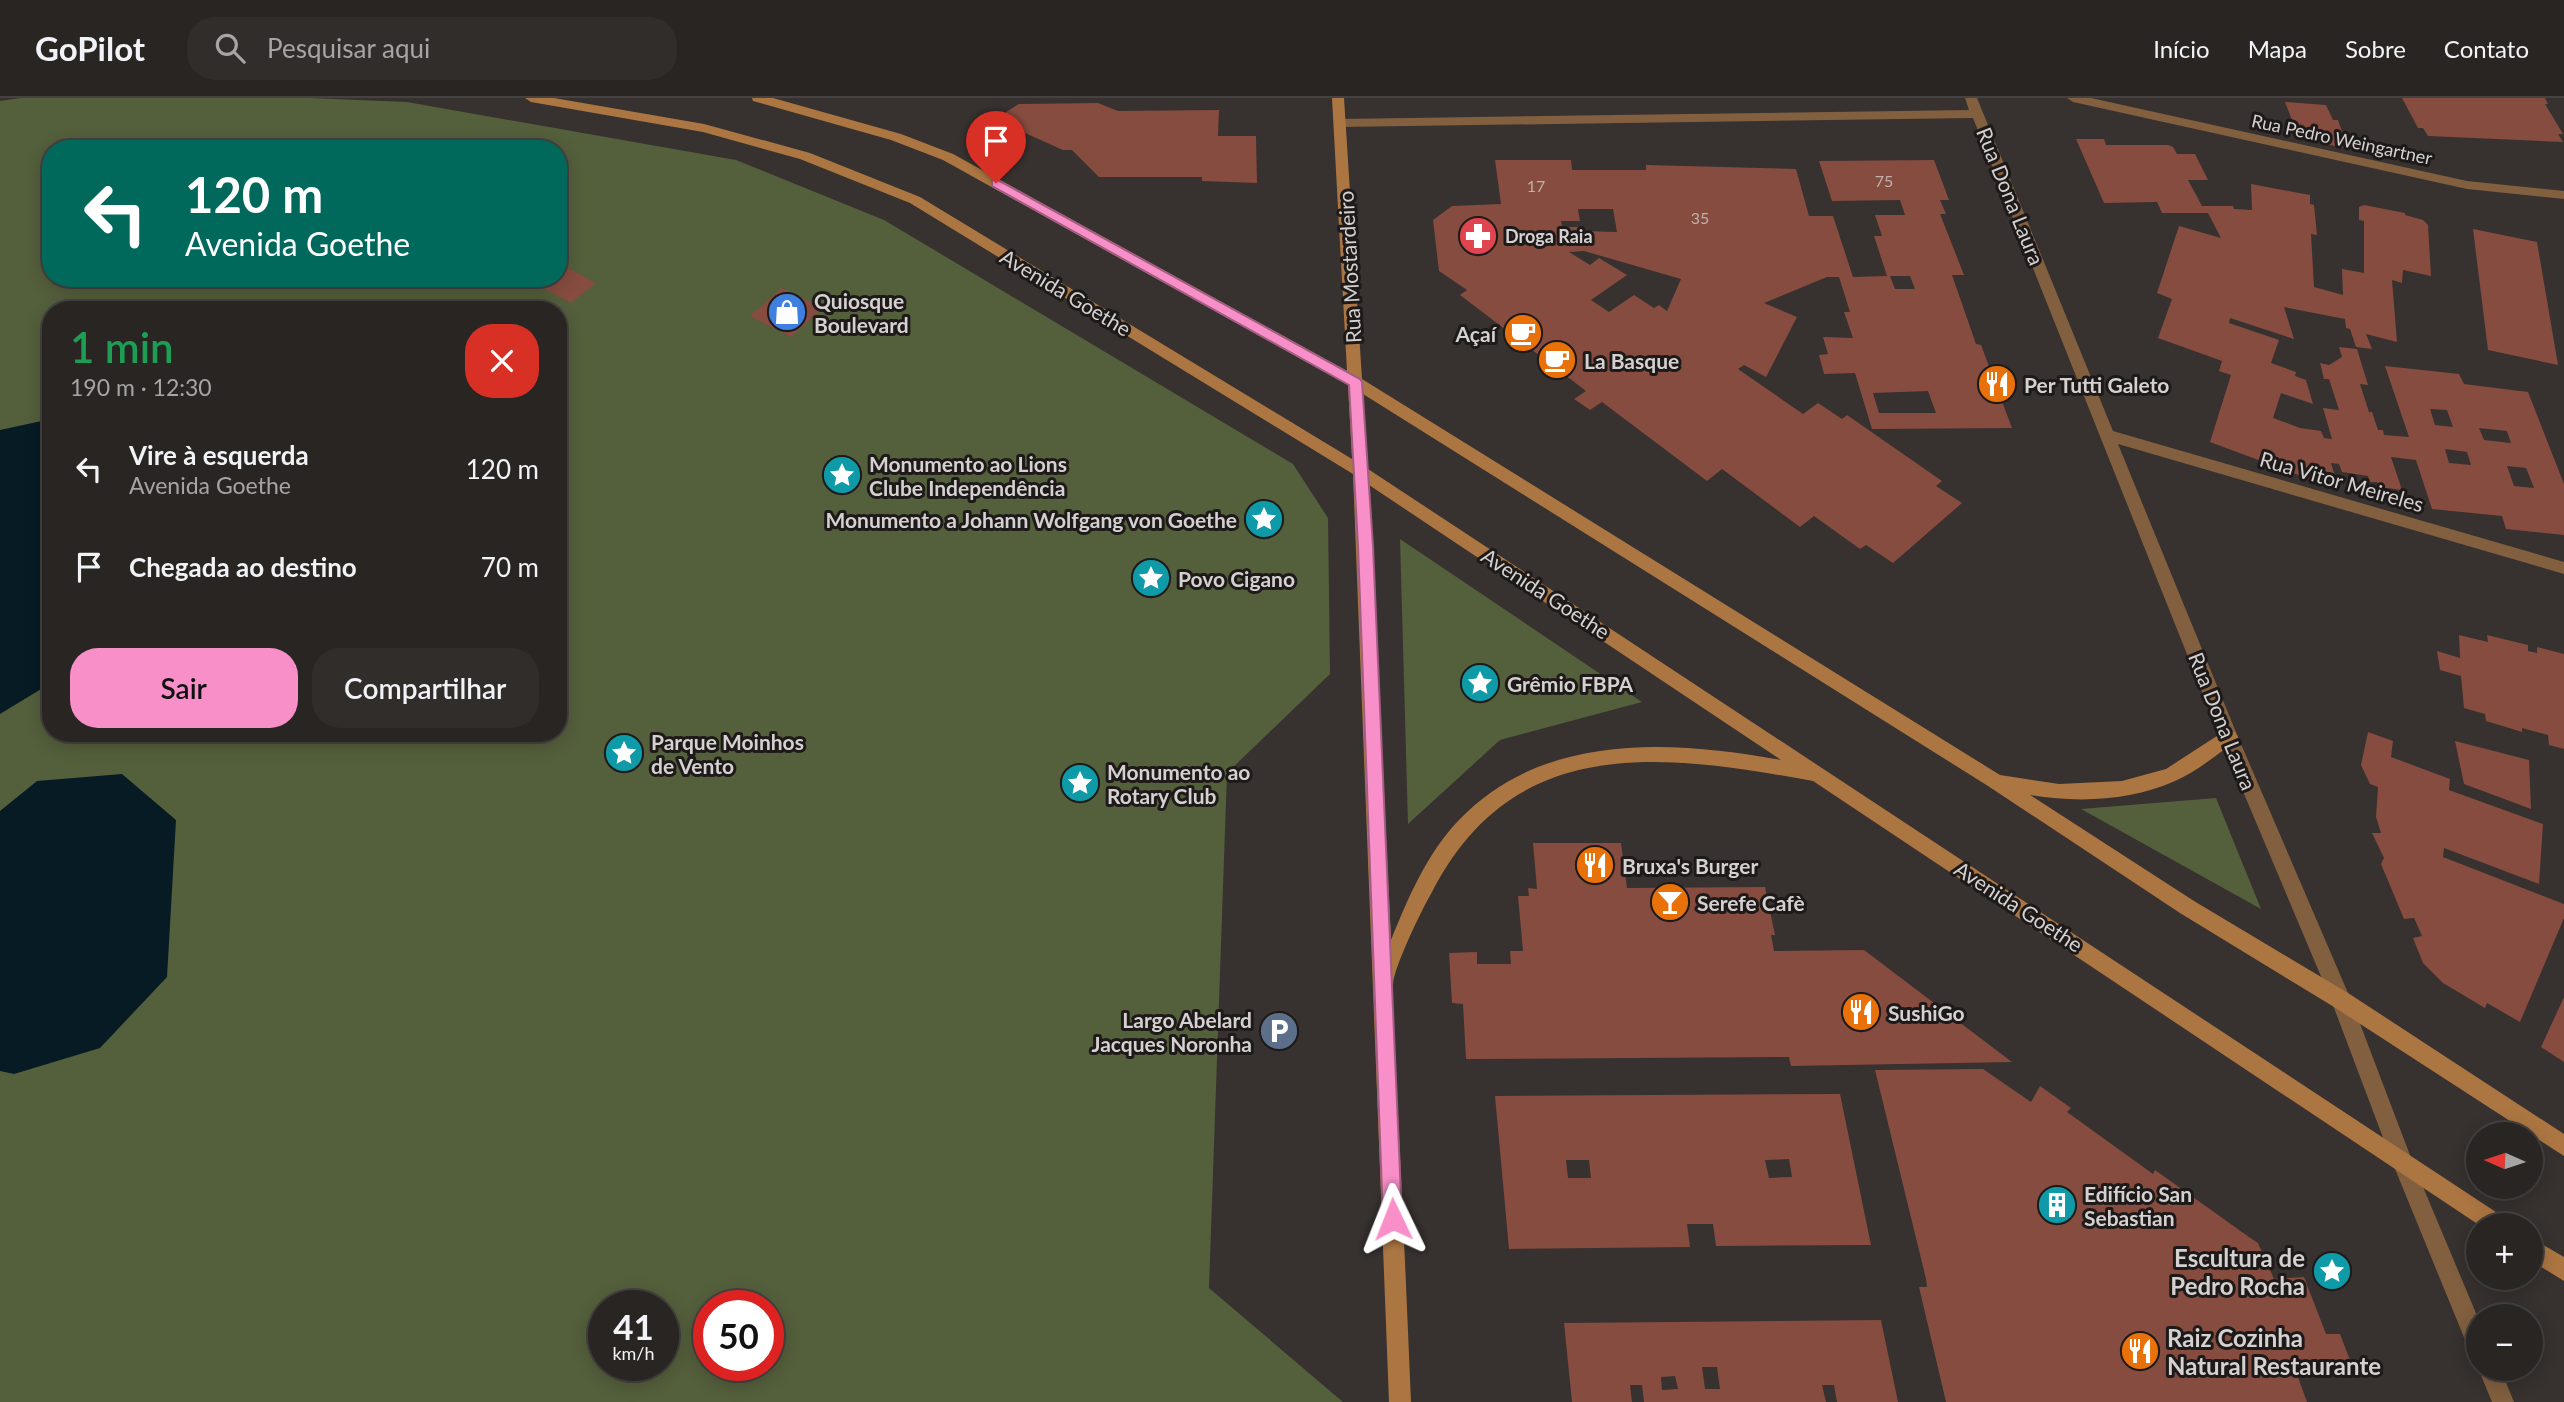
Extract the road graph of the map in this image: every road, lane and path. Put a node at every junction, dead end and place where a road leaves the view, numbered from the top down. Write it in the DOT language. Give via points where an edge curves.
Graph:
graph roads {
  1 [pos="531,98"];
  2 [pos="758,98"];
  3 [pos="1338,98"];
  4 [pos="1971,98"];
  5 [pos="2073,98"];
  6 [pos="1978,114"];
  7 [pos="1340,123"];
  8 [pos="2564,195"];
  9 [pos="1355,382"];
  10 [pos="2108,435"];
  11 [pos="1360,471"];
  12 [pos="2564,568"];
  13 [pos="2229,737"];
  14 [pos="1820,775"];
  15 [pos="1994,781"];
  16 [pos="1383,981"];
  17 [pos="2341,1000"];
  18 [pos="2564,1146"];
  19 [pos="2403,1164"];
  20 [pos="2479,1213"];
  21 [pos="2543,1256"];
  22 [pos="2564,1270"];
  23 [pos="2466,1315"];
  24 [pos="2494,1381"];
  25 [pos="1400,1402"];
  26 [pos="2503,1402"];
  1 -- 11 [label="main road, Avenida Goethe" via="704,128 805,156 915,200"];
  2 -- 9 [label="main road" via="948,157"];
  3 -- 7 [label="main road, Rua Mostardeiro"];
  4 -- 6 [label="street, Rua Dona Laura"];
  5 -- 8 [label="street, Rua Pedro Weingartner" via="2468,185"];
  6 -- 7 [label="street"];
  6 -- 10 [label="street, Rua Dona Laura"];
  7 -- 9 [label="main road, Rua Mostardeiro"];
  9 -- 11 [label="main road, Rua Mostardeiro"];
  9 -- 15 [label="main road"];
  10 -- 12 [label="street, Rua Vitor Meireles"];
  10 -- 13 [label="street, Rua Dona Laura"];
  11 -- 14 [label="main road, Avenida Goethe"];
  11 -- 16 [label="main road, Rua Mostardeiro"];
  13 -- 15 [label="main road" via="2171,775 2122,789 2059,792"];
  13 -- 17 [label="street, Rua Dona Laura"];
  14 -- 16 [label="main road" via="1741,761 1645,754 1591,757 1533,777 1486,806 1451,843 1405,926"];
  14 -- 19 [label="main road, Avenida Goethe"];
  15 -- 17 [label="main road" via="2187,907"];
  16 -- 25 [label="main road, Rua Mostardeiro"];
  17 -- 18 [label="main road"];
  17 -- 19 [label="street, Rua Dona Laura"];
  19 -- 20 [label="main road, Avenida Goethe"];
  19 -- 23 [label="street, Rua Dona Laura"];
  21 -- 22 [label="main road"];
  24 -- 26 [label="street"];
}
